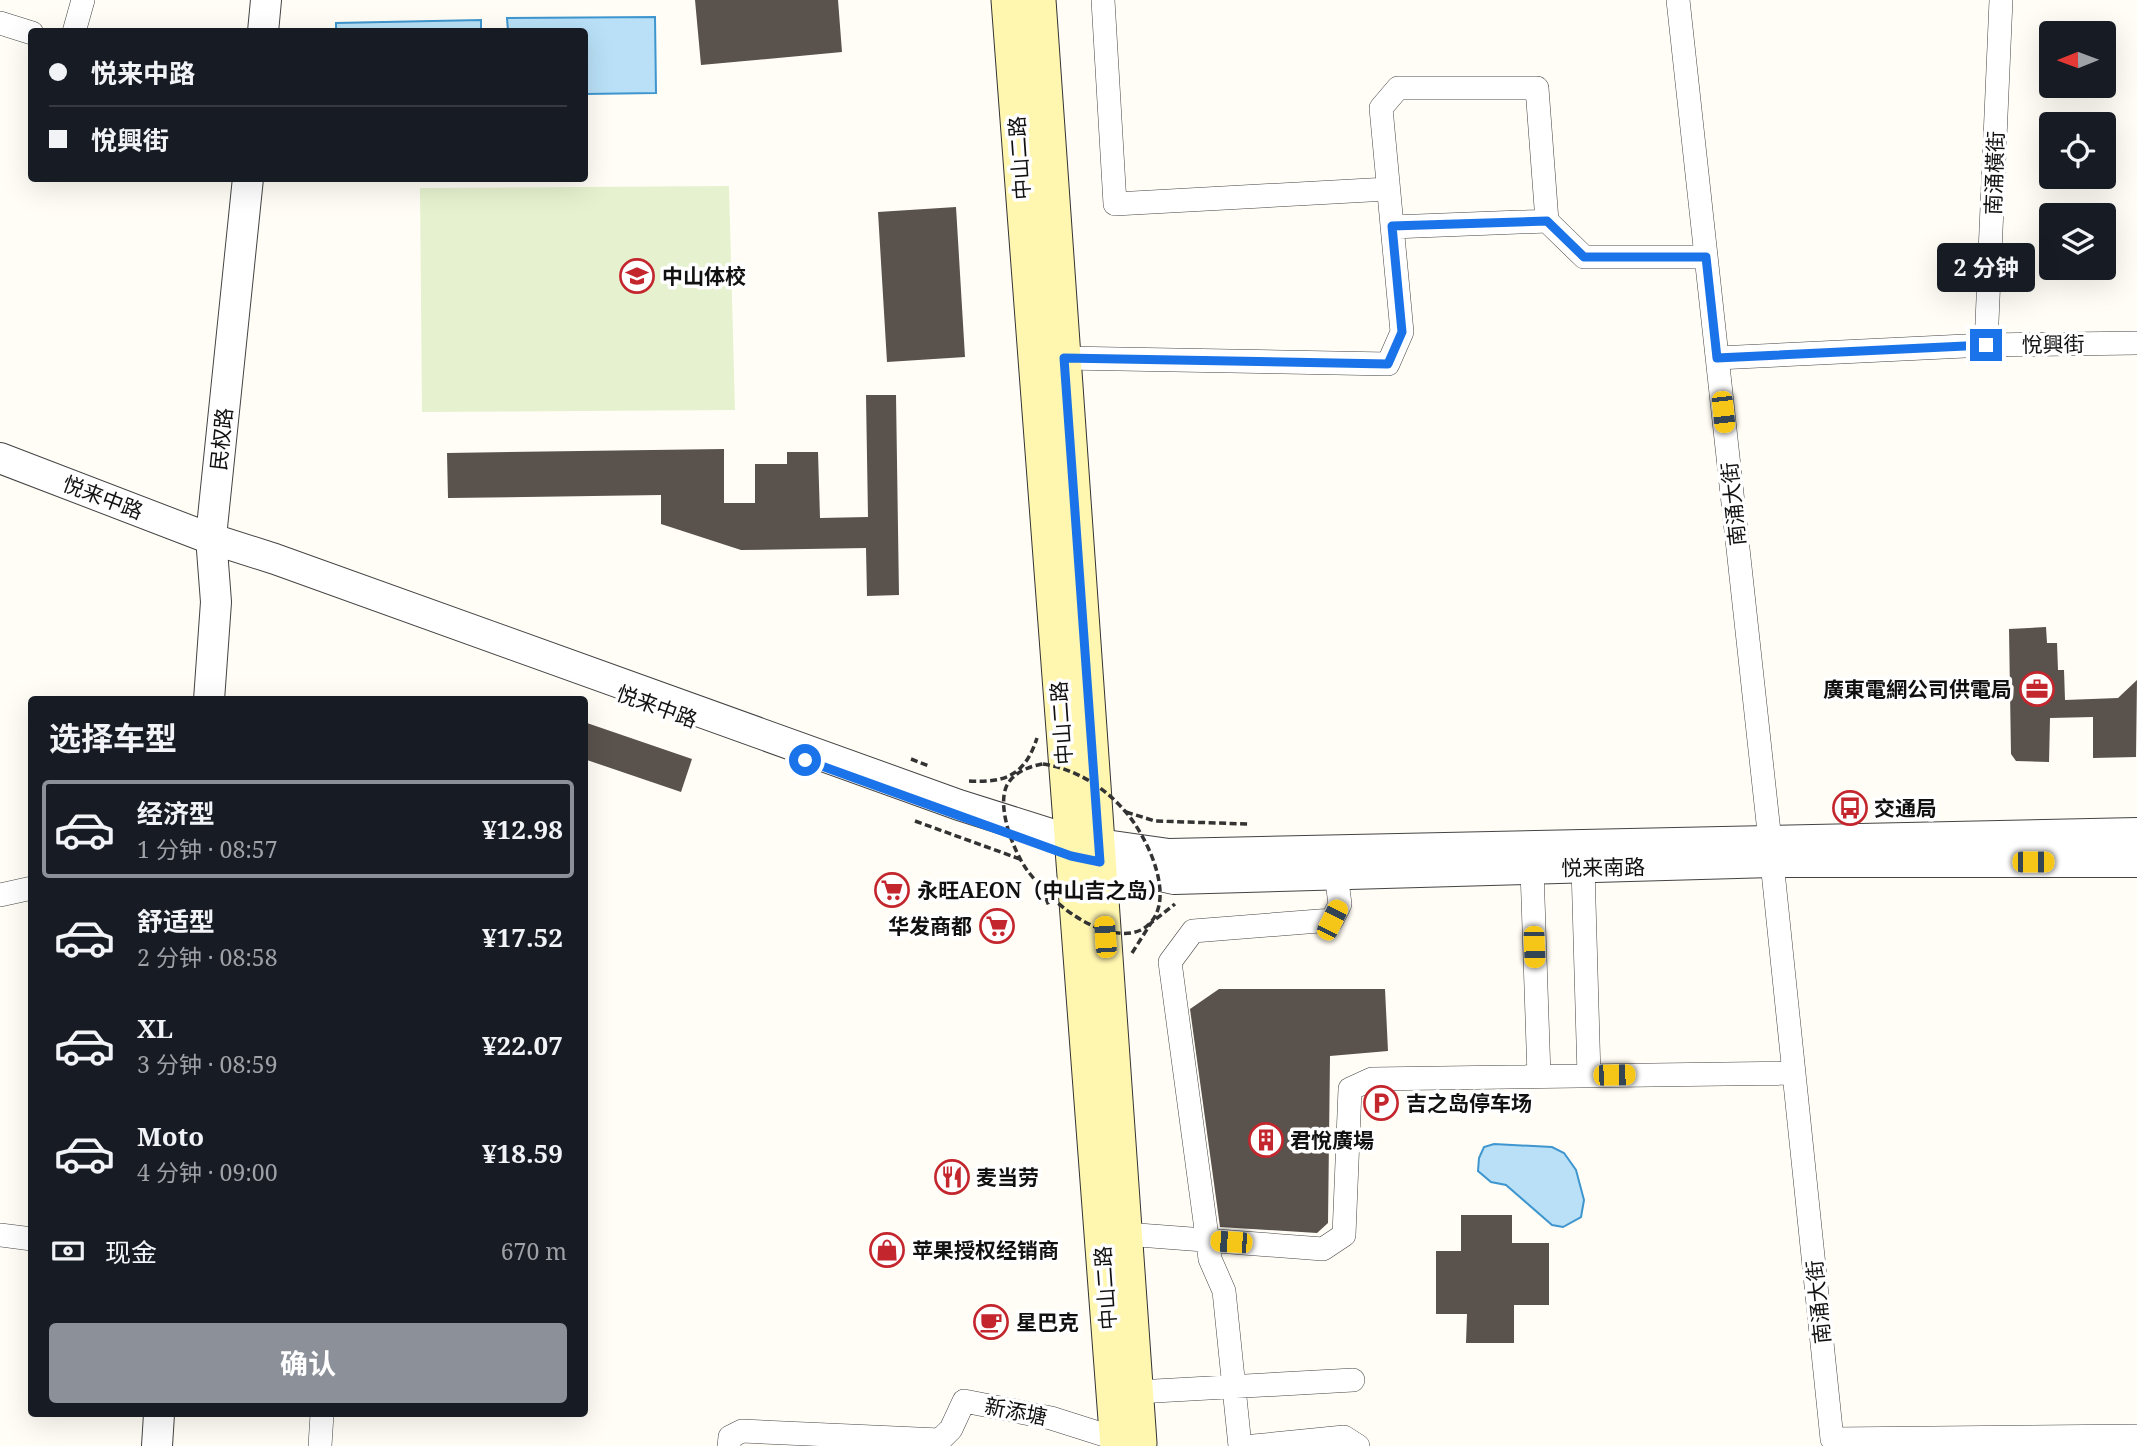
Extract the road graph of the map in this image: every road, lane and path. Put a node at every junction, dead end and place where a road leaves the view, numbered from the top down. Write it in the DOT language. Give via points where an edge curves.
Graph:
graph roads {
  1 [pos="83,0"];
  2 [pos="266,0"];
  3 [pos="1008,0"];
  4 [pos="1039,0"];
  5 [pos="1103,0"];
  6 [pos="1678,0"];
  7 [pos="2001,0"];
  8 [pos="0,23"];
  9 [pos="75,28"];
  10 [pos="263,28"];
  11 [pos="28,32"];
  12 [pos="248,182"];
  13 [pos="1388,189"];
  14 [pos="1547,221"];
  15 [pos="1392,226"];
  16 [pos="1706,257"];
  17 [pos="2137,343"];
  18 [pos="1986,345"];
  19 [pos="1064,358"];
  20 [pos="1717,358"];
  21 [pos="0,458"];
  22 [pos="210,540"];
  23 [pos="209,696"];
  24 [pos="1037,730"];
  25 [pos="911,759"];
  26 [pos="934,768"];
  27 [pos="1019,772"];
  28 [pos="969,781"];
  29 [pos="1126,812"];
  30 [pos="915,821"];
  31 [pos="1248,824"];
  32 [pos="2137,833"];
  33 [pos="1085,851"];
  34 [pos="1771,852"];
  35 [pos="1020,859"];
  36 [pos="2137,862"];
  37 [pos="1583,867"];
  38 [pos="1532,869"];
  39 [pos="1336,874"];
  40 [pos="28,889"];
  41 [pos="0,895"];
  42 [pos="1794,1073"];
  43 [pos="1539,1076"];
  44 [pos="1589,1076"];
  45 [pos="1125,1234"];
  46 [pos="0,1235"];
  47 [pos="28,1238"];
  48 [pos="1208,1240"];
  49 [pos="1353,1380"];
  50 [pos="1234,1387"];
  51 [pos="1137,1392"];
  52 [pos="159,1417"];
  53 [pos="322,1417"];
  54 [pos="2137,1436"];
  55 [pos="940,1443"];
  56 [pos="1125,1444"];
  57 [pos="157,1446"];
  58 [pos="320,1446"];
  59 [pos="729,1446"];
  60 [pos="1240,1446"];
  61 [pos="1254,1446"];
  62 [pos="1358,1446"];
  1 -- 9 [label="street"];
  2 -- 10 [label="street"];
  3 -- 33 [label="main road, 中山二路"];
  4 -- 19 [label="main road, 中山二路"];
  5 -- 13 [label="street" via="1115,204"];
  6 -- 16 [label="street, 南涌大街"];
  7 -- 18 [label="street, 南涌橫街"];
  8 -- 11 [label="street"];
  12 -- 22 [label="street, 民权路"];
  13 -- 14 [label="street" via="1381,108 1398,88 1537,88"];
  13 -- 15 [label="street"];
  14 -- 15 [label="street"];
  14 -- 16 [label="street" via="1584,257"];
  15 -- 19 [label="street" via="1402,332 1388,364"];
  16 -- 20 [label="street, 南涌大街"];
  17 -- 18 [label="street, 悅興街"];
  18 -- 20 [label="street, 悅興街"];
  19 -- 33 [label="main road, 中山二路"];
  20 -- 34 [label="street, 南涌大街"];
  21 -- 22 [label="street, 悦来中路"];
  22 -- 23 [label="street, 民权路" via="216,602"];
  22 -- 33 [label="street, 悦来中路"];
  24 -- 27 [label="path" via="1031,754"];
  25 -- 26 [label="path"];
  27 -- 28 [label="path" via="998,780"];
  27 -- 29 [label="path, bridge" via="1043,764 1061,766 1100,787"];
  27 -- 35 [label="path, bridge" via="1007,785 1004,805"];
  29 -- 31 [label="path" via="1155,821"];
  29 -- 35 [label="path, bridge" via="1145,841 1160,883 1156,913 1140,930 1114,933 1082,920 1042,888"];
  30 -- 35 [label="path"];
  32 -- 34 [label="street, 悦来南路"];
  33 -- 34 [label="street, 悦来南路"];
  33 -- 39 [label="street, 悦来南路" via="1174,878"];
  33 -- 45 [label="main road, 中山二路"];
  33 -- 56 [label="main road, 中山二路"];
  34 -- 36 [label="street, 悦来南路"];
  34 -- 37 [label="street, 悦来南路"];
  34 -- 42 [label="street, 南涌大街"];
  37 -- 38 [label="street, 悦来南路"];
  37 -- 44 [label="street"];
  38 -- 39 [label="street, 悦来南路"];
  38 -- 43 [label="street"];
  39 -- 48 [label="street" via="1340,904 1332,920 1193,931 1170,962"];
  40 -- 41 [label="street"];
  42 -- 44 [label="street"];
  42 -- 54 [label="street, 南涌大街" via="1832,1439"];
  43 -- 44 [label="street"];
  43 -- 48 [label="street" via="1372,1079 1350,1089 1344,1236 1324,1249"];
  45 -- 48 [label="street"];
  45 -- 51 [label="main road, 中山二路"];
  46 -- 47 [label="street"];
  48 -- 50 [label="street" via="1210,1259 1224,1291"];
  49 -- 50 [label="street"];
  50 -- 51 [label="street"];
  50 -- 60 [label="street"];
  51 -- 56 [label="main road, 中山二路"];
  52 -- 57 [label="street"];
  53 -- 58 [label="street"];
  55 -- 56 [label="street, 新添塘" via="964,1401 1051,1418"];
  55 -- 59 [label="street" via="742,1431 730,1437"];
  61 -- 62 [label="street" via="1344,1437"];
}
